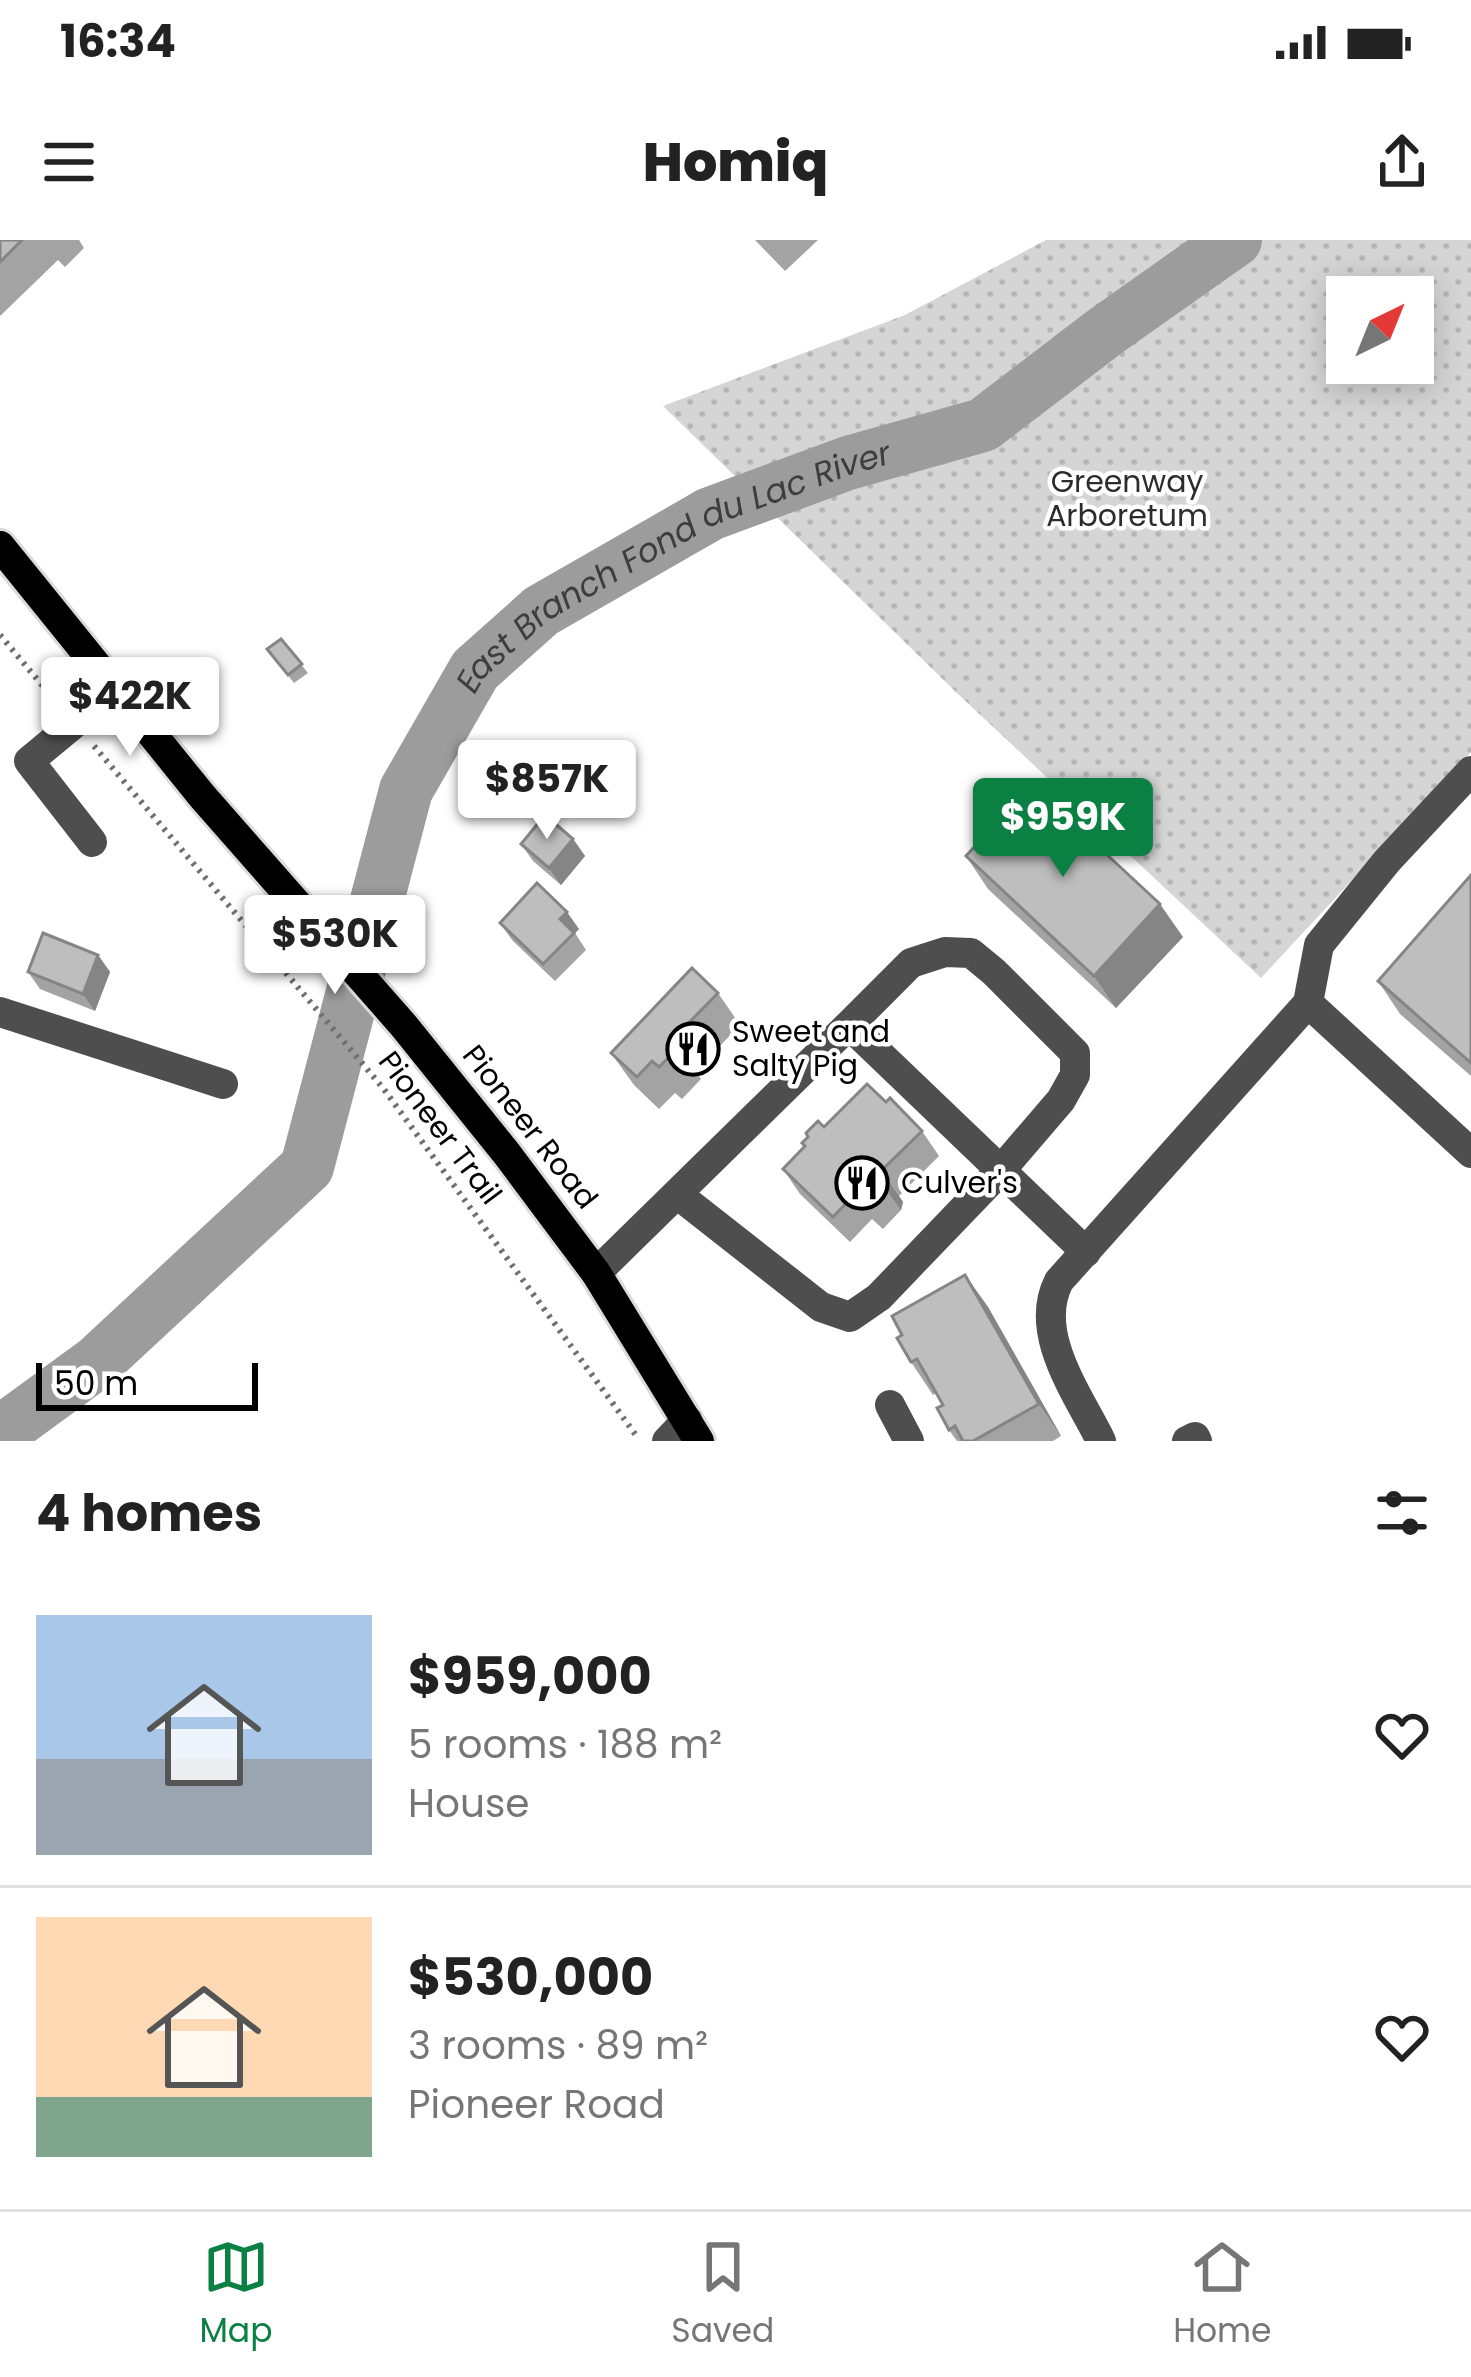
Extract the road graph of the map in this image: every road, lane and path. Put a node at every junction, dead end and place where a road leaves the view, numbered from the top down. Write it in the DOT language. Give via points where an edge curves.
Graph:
graph roads {
  1 [pos="0,546"];
  2 [pos="0,635"];
  3 [pos="116,689"];
  4 [pos="75,723"];
  5 [pos="1471,771"];
  6 [pos="92,842"];
  7 [pos="1308,1003"];
  8 [pos="0,1012"];
  9 [pos="849,1025"];
  10 [pos="223,1084"];
  11 [pos="1471,1153"];
  12 [pos="1001,1170"];
  13 [pos="677,1194"];
  14 [pos="1085,1252"];
  15 [pos="596,1273"];
  16 [pos="890,1405"];
  17 [pos="684,1434"];
  18 [pos="640,1441"];
  19 [pos="909,1441"];
  20 [pos="1101,1441"];
  21 [pos="1187,1441"];
  22 [pos="1197,1441"];
  1 -- 3 [label="main road, Pioneer Road"];
  2 -- 4 [label="path, Pioneer Trail"];
  3 -- 4 [label="street"];
  3 -- 15 [label="main road, Pioneer Road" via="404,1026"];
  4 -- 6 [label="street" via="29,761"];
  4 -- 18 [label="path, Pioneer Trail" via="383,1088"];
  5 -- 7 [label="street" via="1319,945"];
  7 -- 11 [label="street"];
  7 -- 14 [label="street"];
  8 -- 10 [label="street"];
  9 -- 12 [label="street"];
  9 -- 12 [label="street" via="911,963 970,953 994,972 1075,1053 1075,1075 1061,1100"];
  9 -- 13 [label="street"];
  12 -- 13 [label="street" via="850,1317 820,1307"];
  12 -- 14 [label="street"];
  13 -- 15 [label="street"];
  14 -- 20 [label="street" via="1054,1291 1049,1324"];
  15 -- 17 [label="main road, Pioneer Road"];
  16 -- 19 [label="street"];
  21 -- 22 [label="street"];
}
